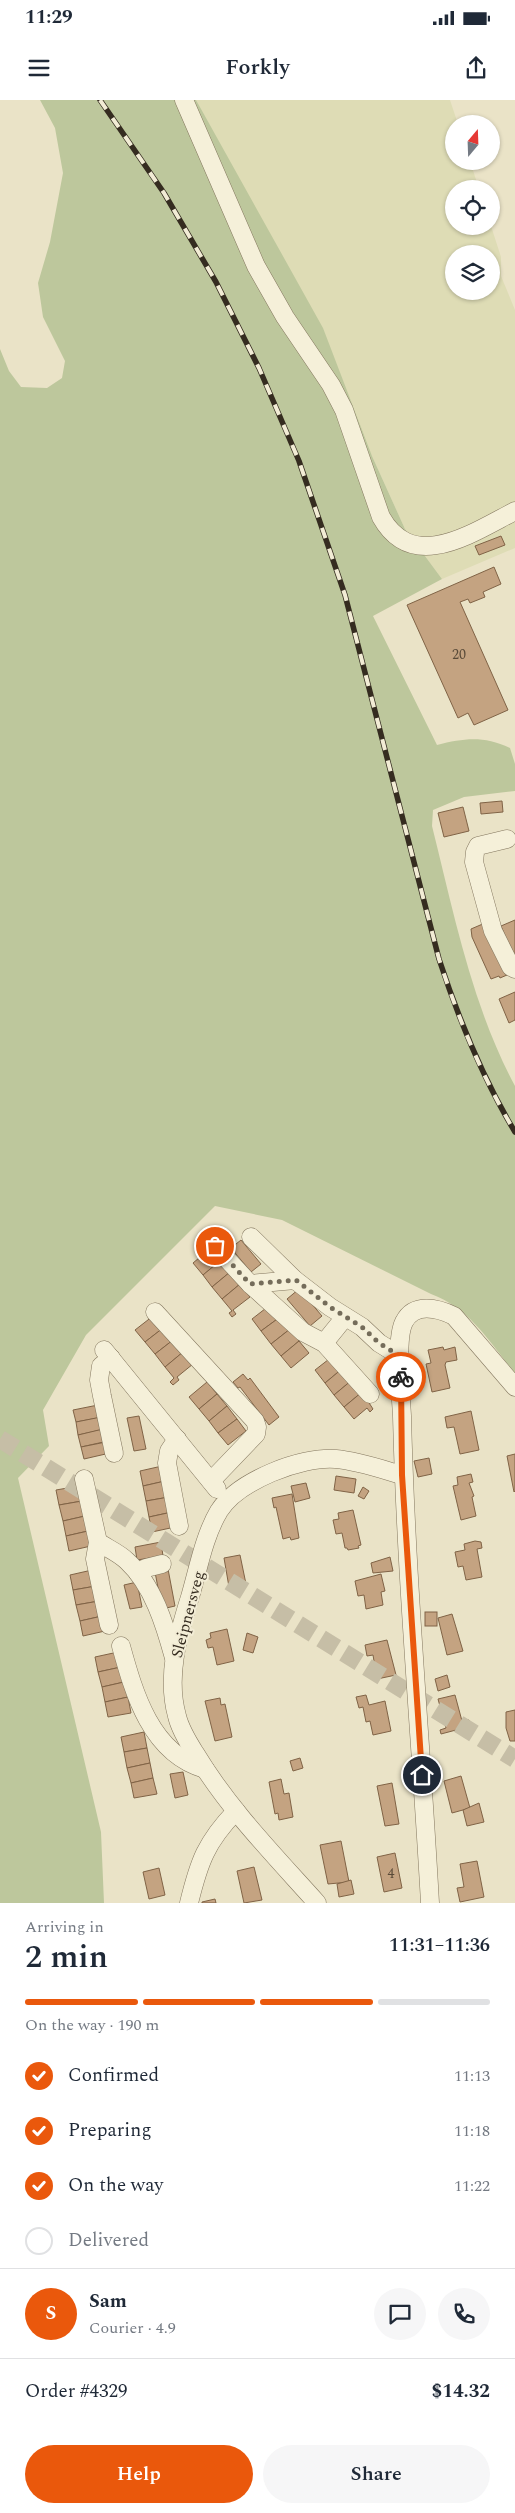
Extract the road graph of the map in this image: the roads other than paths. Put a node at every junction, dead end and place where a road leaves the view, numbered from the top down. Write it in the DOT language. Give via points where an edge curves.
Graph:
graph roads {
  1 [pos="184,100"];
  2 [pos="515,511"];
  3 [pos="507,839"];
  4 [pos="515,970"];
  5 [pos="251,1237"];
  6 [pos="215,1246"];
  7 [pos="296,1280"];
  8 [pos="250,1284"];
  9 [pos="156,1312"];
  10 [pos="345,1317"];
  11 [pos="324,1343"];
  12 [pos="400,1356"];
  13 [pos="515,1387"];
  14 [pos="370,1394"];
  15 [pos="177,1439"];
  16 [pos="114,1453"];
  17 [pos="402,1475"];
  18 [pos="84,1478"];
  19 [pos="211,1481"];
  20 [pos="226,1501"];
  21 [pos="180,1526"];
  22 [pos="98,1542"];
  23 [pos="162,1564"];
  24 [pos="138,1573"];
  25 [pos="109,1625"];
  26 [pos="120,1646"];
  27 [pos="174,1658"];
  28 [pos="205,1769"];
  29 [pos="236,1811"];
  30 [pos="189,1903"];
  31 [pos="317,1903"];
  32 [pos="430,1903"];
  1 -- 2 [label="street" via="256,266 344,410 380,517 388,531 413,546 431,546 464,537"];
  3 -- 4 [label="street" via="478,846 474,862 493,931"];
  5 -- 7 [label="street"];
  6 -- 8 [label="street"];
  7 -- 8 [label="street"];
  7 -- 10 [label="street"];
  8 -- 11 [label="street" via="303,1332"];
  9 -- 19 [label="street" via="258,1428"];
  10 -- 11 [label="street"];
  10 -- 12 [label="street"];
  11 -- 14 [label="street"];
  12 -- 13 [label="street" via="400,1334 409,1316 423,1308 443,1311 462,1325"];
  12 -- 17 [label="street"];
  15 -- 16 [label="street" via="107,1354 99,1380"];
  15 -- 19 [label="street"];
  15 -- 21 [label="street" via="169,1451 167,1464"];
  17 -- 20 [label="street, Sleipnersveg" via="335,1459 311,1461 253,1482"];
  17 -- 32 [label="street"];
  18 -- 22 [label="street"];
  19 -- 20 [label="street"];
  20 -- 27 [label="street, Sleipnersveg" via="210,1532"];
  22 -- 24 [label="street"];
  22 -- 25 [label="street" via="95,1560"];
  23 -- 24 [label="street"];
  24 -- 27 [label="street" via="147,1586"];
  26 -- 28 [label="street" via="146,1719 178,1756"];
  27 -- 28 [label="street, Sleipnersveg" via="172,1695 177,1718"];
  28 -- 29 [label="street, Sleipnersveg"];
  29 -- 30 [label="street" via="205,1849"];
  29 -- 31 [label="street, Sleipnersveg"];
}
